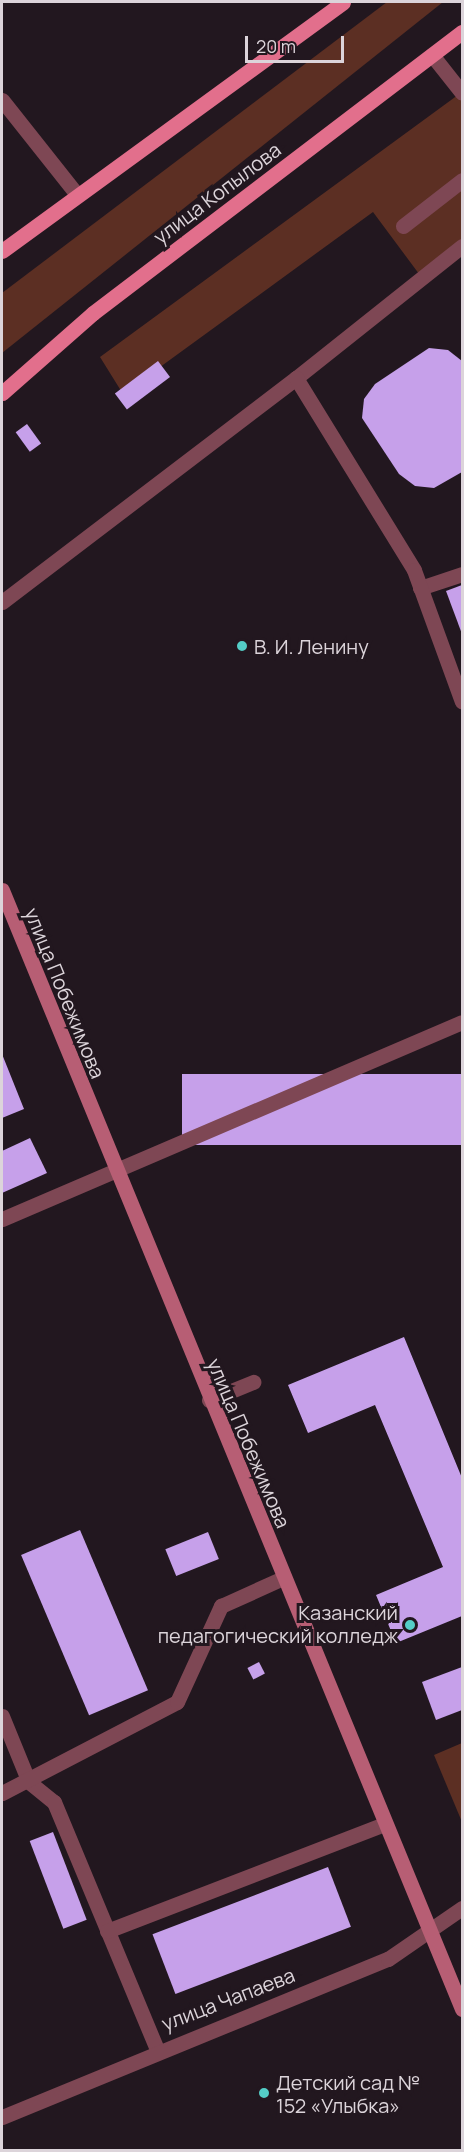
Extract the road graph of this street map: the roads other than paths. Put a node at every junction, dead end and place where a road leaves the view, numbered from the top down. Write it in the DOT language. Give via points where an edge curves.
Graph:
graph roads {
  1 [pos="344,2"];
  2 [pos="462,32"];
  3 [pos="432,55"];
  4 [pos="462,93"];
  5 [pos="2,100"];
  6 [pos="462,180"];
  7 [pos="75,192"];
  8 [pos="403,226"];
  9 [pos="462,246"];
  10 [pos="2,251"];
  11 [pos="296,378"];
  12 [pos="2,393"];
  13 [pos="462,574"];
  14 [pos="420,588"];
  15 [pos="2,602"];
  16 [pos="462,702"];
  17 [pos="2,890"];
  18 [pos="462,1022"];
  19 [pos="115,1175"];
  20 [pos="2,1219"];
  21 [pos="253,1382"];
  22 [pos="209,1400"];
  23 [pos="283,1578"];
  24 [pos="2,1716"];
  25 [pos="29,1782"];
  26 [pos="2,1793"];
  27 [pos="385,1824"];
  28 [pos="462,1908"];
  29 [pos="107,1931"];
  30 [pos="430,1934"];
  31 [pos="462,2009"];
  32 [pos="157,2049"];
  33 [pos="2,2117"];
  1 -- 7 [label="main road"];
  2 -- 3 [label="main road, улица Копылова"];
  3 -- 4 [label="street"];
  3 -- 12 [label="main road, улица Копылова" via="93,313"];
  5 -- 7 [label="street"];
  6 -- 8 [label="street"];
  7 -- 10 [label="main road"];
  9 -- 11 [label="street"];
  11 -- 14 [label="street"];
  11 -- 15 [label="street"];
  13 -- 14 [label="street"];
  14 -- 16 [label="street"];
  17 -- 19 [label="street, улица Побежимова"];
  18 -- 19 [label="street"];
  19 -- 20 [label="street"];
  19 -- 22 [label="street, улица Побежимова"];
  21 -- 22 [label="street"];
  22 -- 23 [label="street, улица Побежимова"];
  23 -- 25 [label="street" via="221,1606 177,1702"];
  23 -- 27 [label="street, улица Побежимова"];
  24 -- 25 [label="street"];
  25 -- 26 [label="street"];
  25 -- 29 [label="street" via="54,1802"];
  27 -- 29 [label="street"];
  27 -- 30 [label="street, улица Побежимова"];
  28 -- 30 [label="street, улица Чапаева"];
  29 -- 32 [label="street"];
  30 -- 31 [label="street, улица Побежимова"];
  30 -- 32 [label="street, улица Чапаева" via="388,1959"];
  32 -- 33 [label="street, улица Чапаева"];
}
